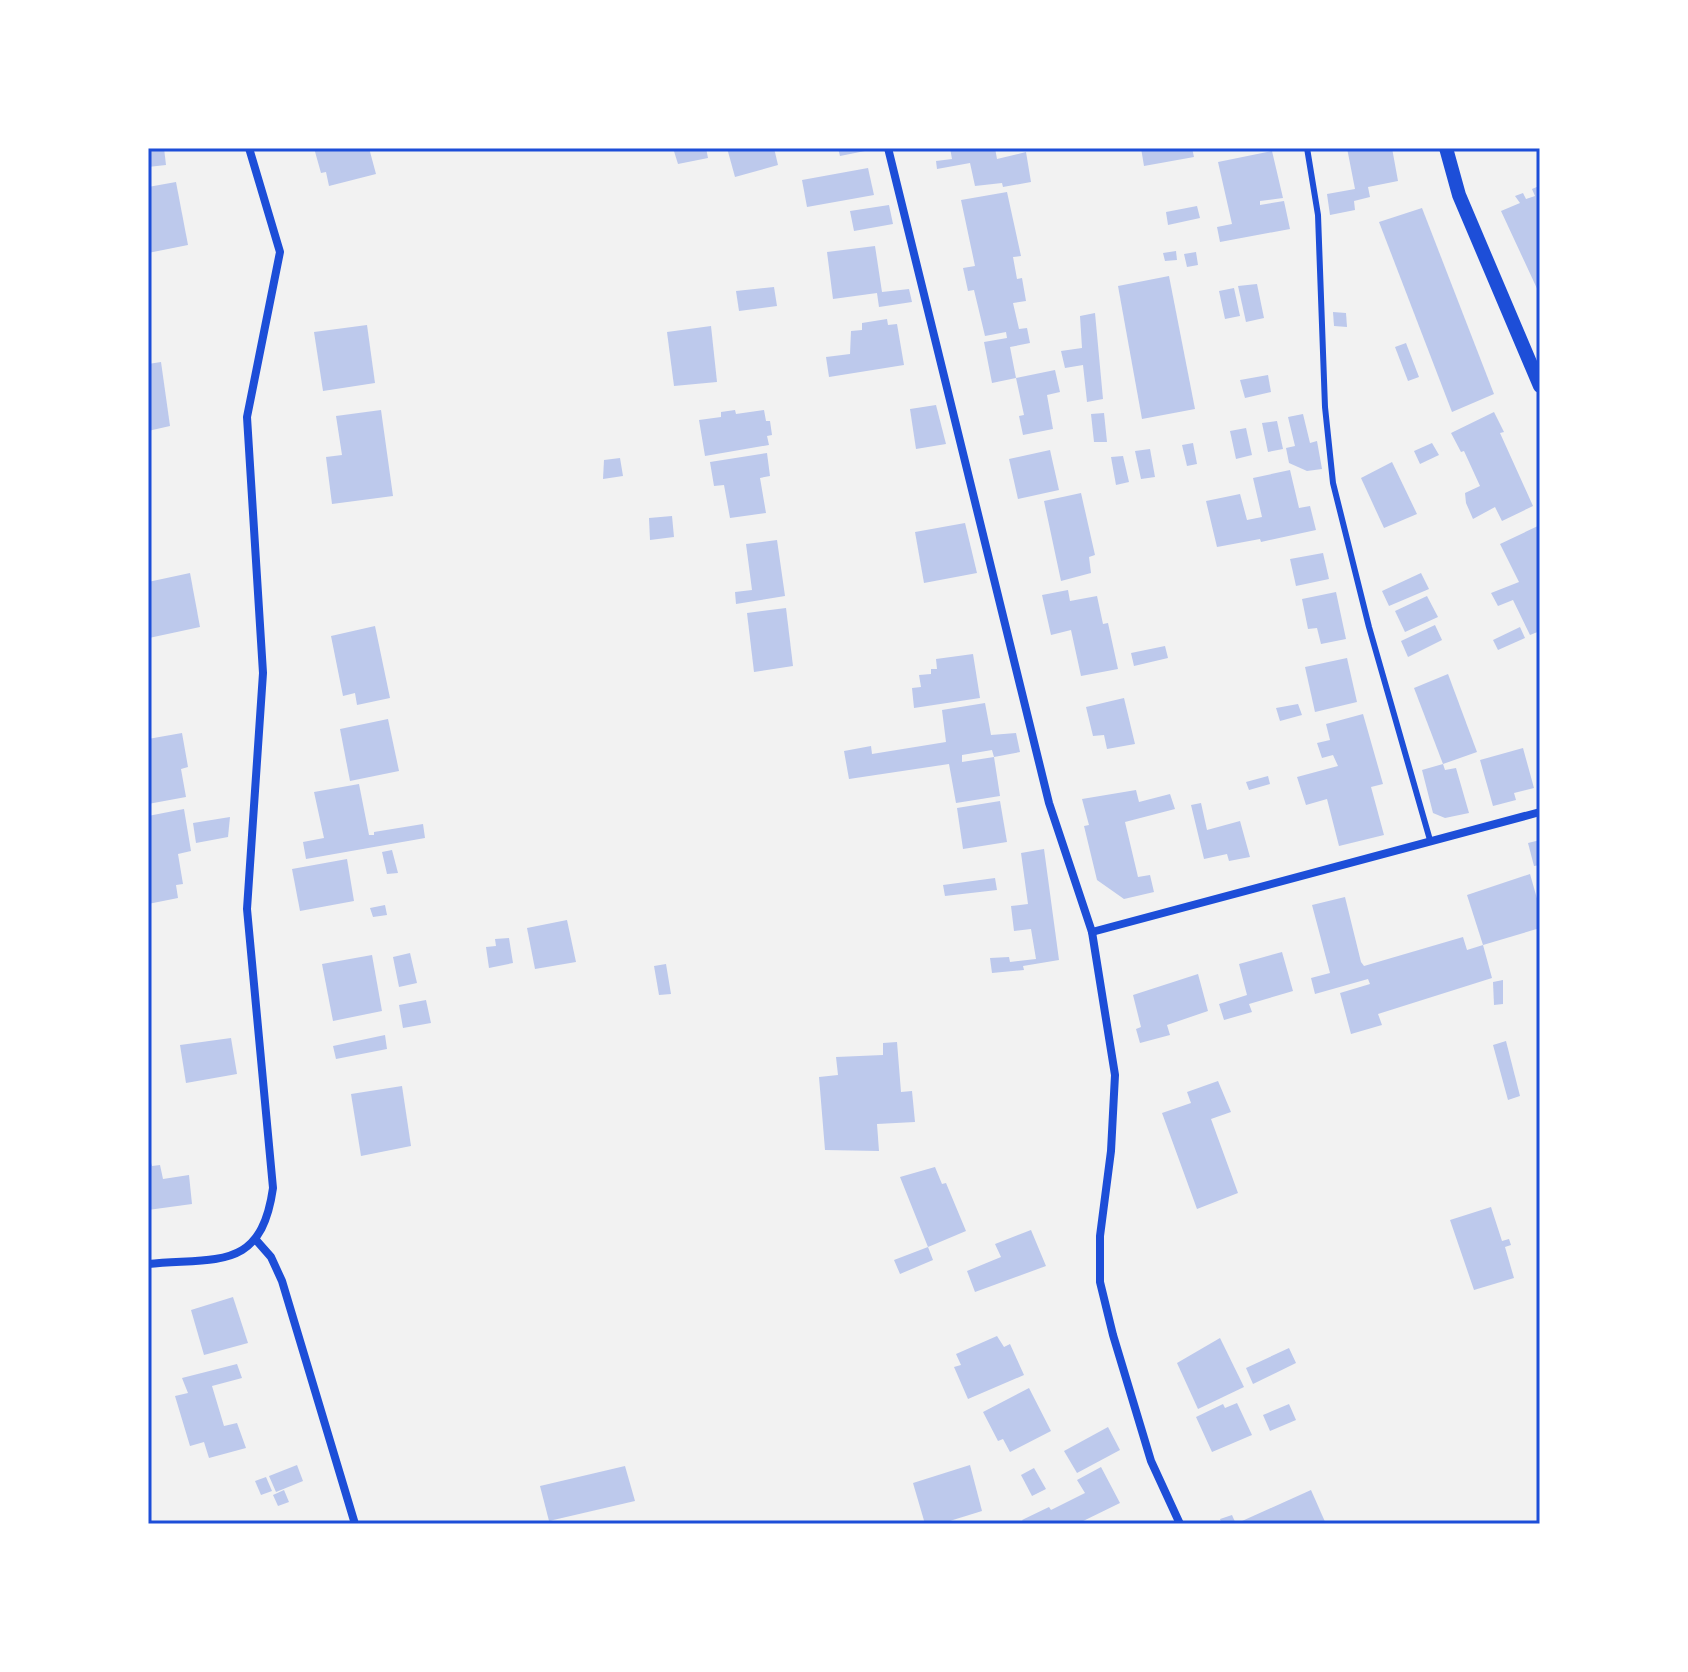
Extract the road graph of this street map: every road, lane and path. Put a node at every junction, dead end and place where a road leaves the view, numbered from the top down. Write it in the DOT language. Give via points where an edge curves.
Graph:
graph roads {
  1 [pos="249,148"];
  2 [pos="888,148"];
  3 [pos="1307,148"];
  4 [pos="1446,148"];
  5 [pos="1540,386"];
  6 [pos="1540,812"];
  7 [pos="1430,840"];
  8 [pos="1092,932"];
  9 [pos="256,1240"];
  10 [pos="148,1264"];
  11 [pos="355,1524"];
  12 [pos="1180,1524"];
  1 -- 9 [label="street" via="280,252 247,417 263,673 247,909 273,1188"];
  2 -- 8 [label="street" via="1049,803"];
  3 -- 7 [label="lane" via="1318,215 1333,483"];
  4 -- 5 [label="street" via="1459,195"];
  6 -- 7 [label="street"];
  7 -- 8 [label="street"];
  8 -- 12 [label="street" via="1115,1075 1100,1282 1151,1461"];
  9 -- 10 [label="street" via="232,1255"];
  9 -- 11 [label="street" via="282,1281"];
}
